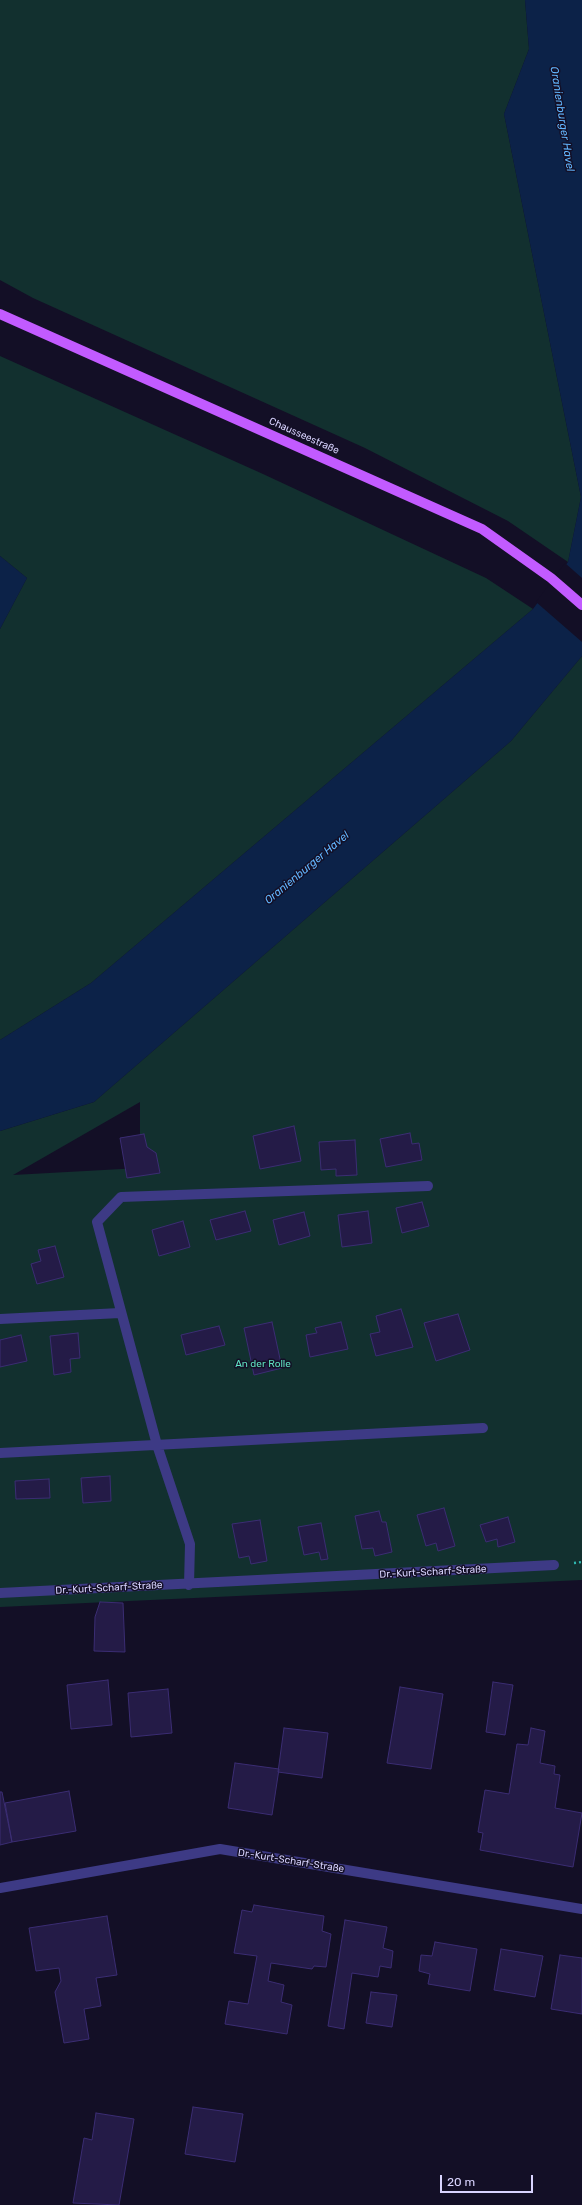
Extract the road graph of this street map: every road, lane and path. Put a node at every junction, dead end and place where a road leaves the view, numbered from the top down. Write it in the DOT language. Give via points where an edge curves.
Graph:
graph roads {
  1 [pos="0,314"];
  2 [pos="582,605"];
  3 [pos="428,1186"];
  4 [pos="120,1313"];
  5 [pos="0,1318"];
  6 [pos="483,1428"];
  7 [pos="157,1445"];
  8 [pos="0,1453"];
  9 [pos="554,1565"];
  10 [pos="189,1585"];
  11 [pos="0,1593"];
  12 [pos="0,1888"];
  13 [pos="582,1909"];
  1 -- 2 [label="main road, Chausseestraße" via="482,528 551,578"];
  3 -- 4 [label="street" via="121,1197 97,1222"];
  4 -- 5 [label="street"];
  4 -- 7 [label="street"];
  6 -- 7 [label="street"];
  7 -- 8 [label="street"];
  7 -- 10 [label="street" via="190,1544"];
  9 -- 10 [label="street, Dr.-Kurt-Scharf-Straße"];
  10 -- 11 [label="street, Dr.-Kurt-Scharf-Straße"];
  12 -- 13 [label="street, Dr.-Kurt-Scharf-Straße" via="220,1849"];
}
